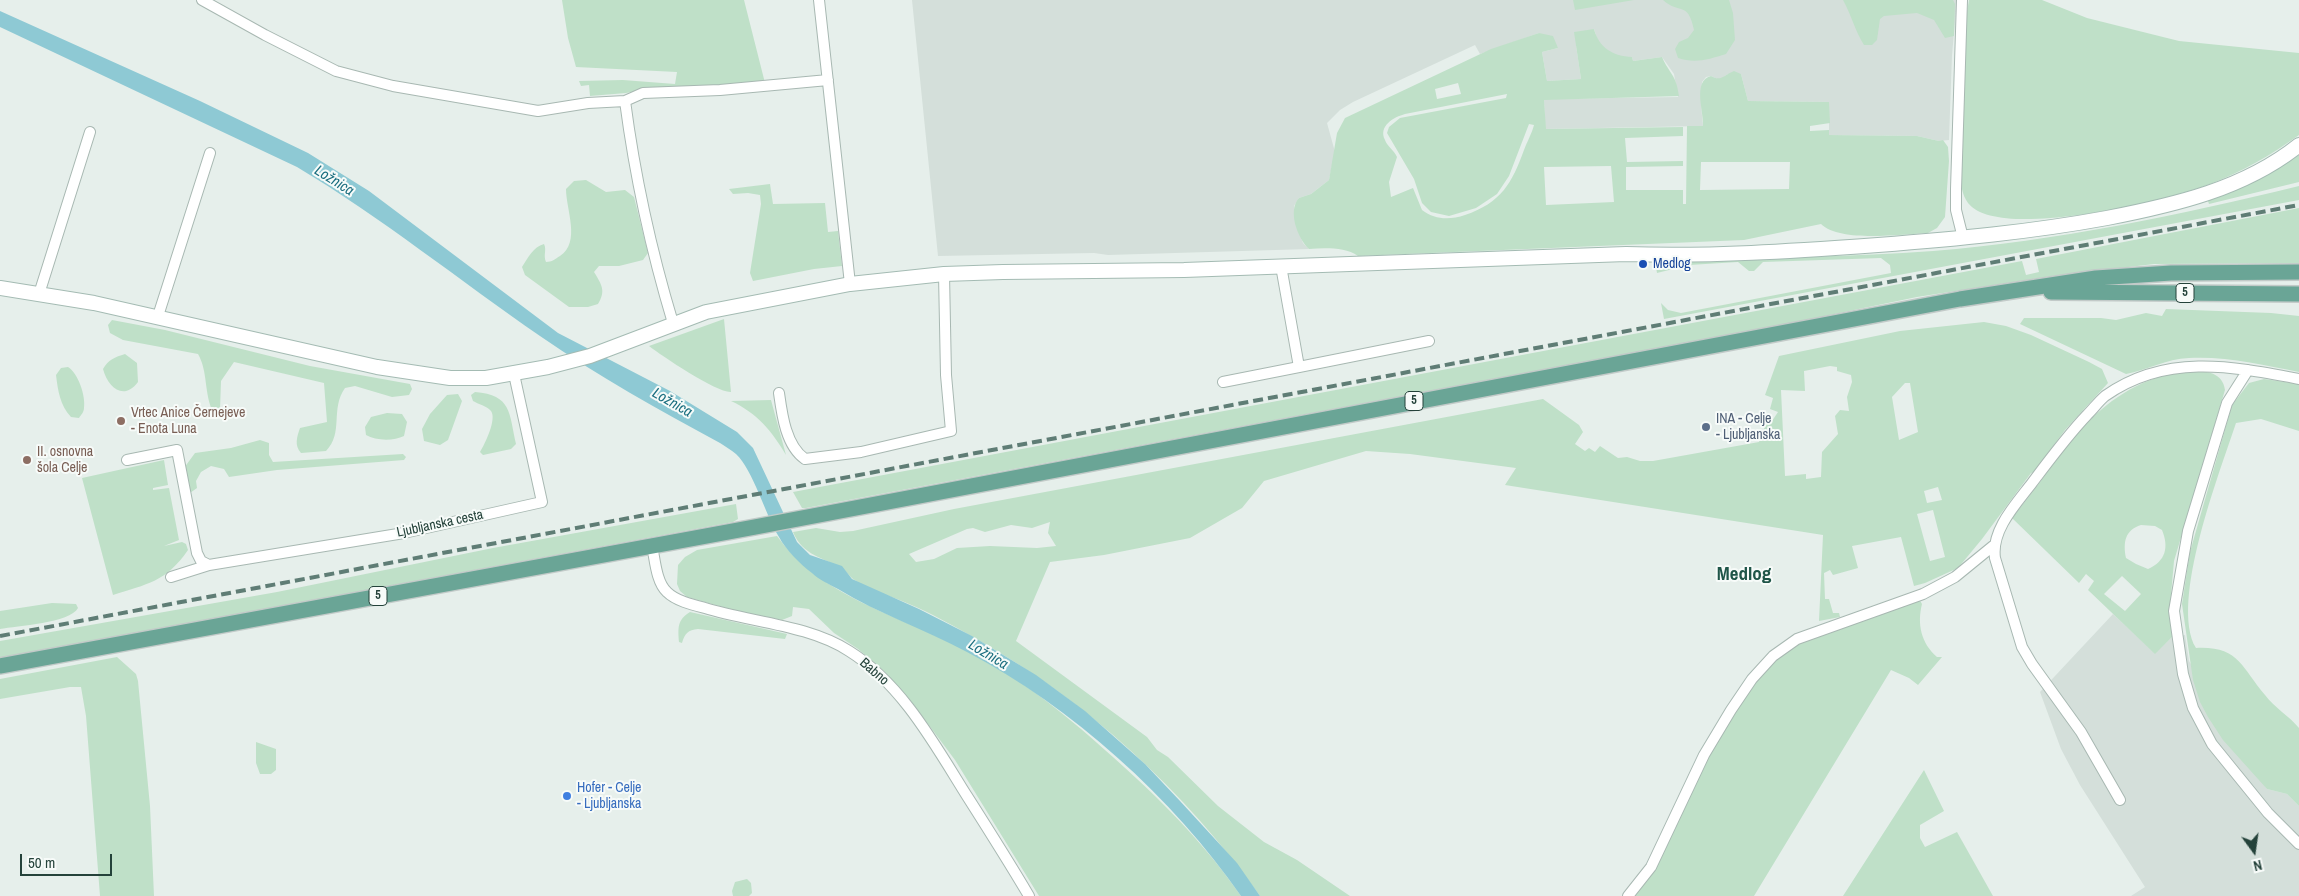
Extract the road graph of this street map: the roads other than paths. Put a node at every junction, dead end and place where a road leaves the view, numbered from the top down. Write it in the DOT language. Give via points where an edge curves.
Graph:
graph roads {
  1 [pos="202,0"];
  2 [pos="819,0"];
  3 [pos="1962,0"];
  4 [pos="828,80"];
  5 [pos="625,102"];
  6 [pos="90,132"];
  7 [pos="2299,145"];
  8 [pos="210,153"];
  9 [pos="1963,238"];
  10 [pos="1280,266"];
  11 [pos="2299,272"];
  12 [pos="944,274"];
  13 [pos="850,284"];
  14 [pos="0,288"];
  15 [pos="2025,289"];
  16 [pos="39,294"];
  17 [pos="2299,294"];
  18 [pos="158,316"];
  19 [pos="673,323"];
  20 [pos="1429,341"];
  21 [pos="1299,367"];
  22 [pos="2248,370"];
  23 [pos="514,374"];
  24 [pos="2299,379"];
  25 [pos="1223,382"];
  26 [pos="779,393"];
  27 [pos="127,460"];
  28 [pos="652,546"];
  29 [pos="1993,546"];
  30 [pos="209,565"];
  31 [pos="171,577"];
  32 [pos="0,666"];
  33 [pos="2120,800"];
  34 [pos="2299,844"];
  35 [pos="1029,896"];
  36 [pos="1628,896"];
  1 -- 5 [label="street" via="336,71 393,86 538,111 588,103"];
  2 -- 4 [label="street"];
  3 -- 9 [label="street" via="1956,200"];
  4 -- 5 [label="street" via="643,93"];
  4 -- 13 [label="street"];
  5 -- 19 [label="street" via="642,207"];
  6 -- 16 [label="street"];
  7 -- 9 [label="street" via="2257,172 2195,198 2085,222"];
  8 -- 18 [label="street"];
  9 -- 10 [label="street" via="1664,255"];
  10 -- 12 [label="street"];
  10 -- 21 [label="street"];
  11 -- 15 [label="main road, 5" via="2171,273 2096,278"];
  12 -- 13 [label="street"];
  12 -- 26 [label="street" via="951,431 860,452 806,459 791,444"];
  13 -- 19 [label="street" via="737,305"];
  14 -- 16 [label="street"];
  15 -- 17 [label="main road, 5"];
  15 -- 28 [label="main road, 5" via="1525,380"];
  16 -- 18 [label="street"];
  18 -- 23 [label="street" via="422,375 486,378"];
  19 -- 23 [label="street" via="630,342"];
  20 -- 21 [label="street"];
  21 -- 25 [label="street"];
  22 -- 24 [label="street"];
  22 -- 29 [label="street" via="2199,365 2174,368 2145,375 2104,397 2066,438 2014,507"];
  22 -- 34 [label="street" via="2227,403 2188,531 2174,611 2183,674 2194,708 2212,744 2268,813"];
  23 -- 30 [label="street, Ljubljanska cesta" via="542,502 404,533"];
  27 -- 30 [label="street" via="177,450 197,553 201,561"];
  28 -- 32 [label="main road, 5"];
  28 -- 35 [label="street, Babno" via="663,587 674,597 731,616 823,638 849,650 873,669 929,736"];
  29 -- 33 [label="street" via="2022,647 2081,732"];
  29 -- 36 [label="street" via="1955,577 1923,594 1797,639 1773,656 1731,710 1704,755 1651,867"];
  30 -- 31 [label="street, Ljubljanska cesta"];
}
